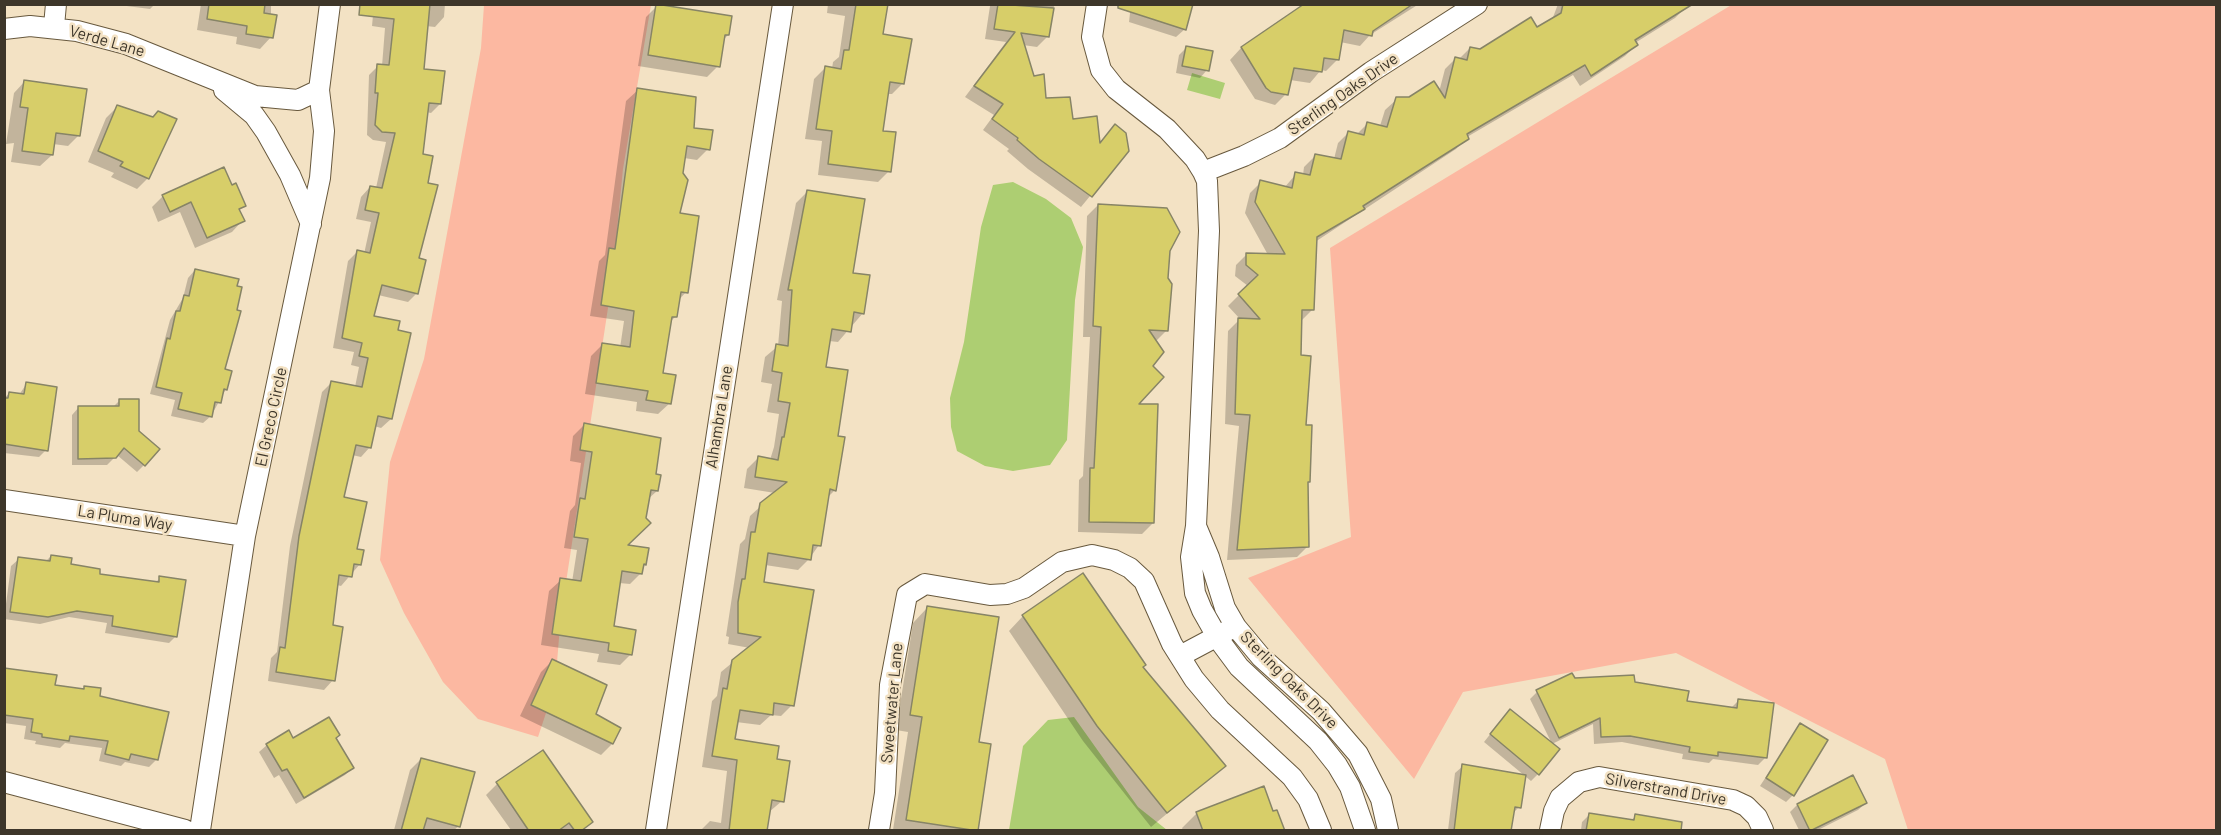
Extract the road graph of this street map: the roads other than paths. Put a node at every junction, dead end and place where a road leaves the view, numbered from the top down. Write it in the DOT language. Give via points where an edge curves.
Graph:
graph roads {
  1 [pos="56,4"];
  2 [pos="330,4"];
  3 [pos="783,4"];
  4 [pos="1097,4"];
  5 [pos="1477,4"];
  6 [pos="54,26"];
  7 [pos="4,30"];
  8 [pos="205,76"];
  9 [pos="319,90"];
  10 [pos="1203,172"];
  11 [pos="311,225"];
  12 [pos="4,500"];
  13 [pos="1196,526"];
  14 [pos="245,536"];
  15 [pos="1236,627"];
  16 [pos="1217,636"];
  17 [pos="1180,656"];
  18 [pos="4,782"];
  19 [pos="185,831"];
  20 [pos="200,831"];
  21 [pos="656,831"];
  22 [pos="879,831"];
  23 [pos="1321,831"];
  24 [pos="1365,831"];
  25 [pos="1388,831"];
  26 [pos="1550,831"];
  27 [pos="1763,831"];
  1 -- 6 [label="street"];
  2 -- 9 [label="street, El Greco Circle"];
  3 -- 21 [label="street, Alhambra Lane"];
  4 -- 10 [label="street, Sterling Oaks Drive" via="1092,38 1101,70 1116,89 1167,129"];
  5 -- 10 [label="street, Sterling Oaks Drive" via="1371,72 1280,138"];
  6 -- 7 [label="street, Verde Lane"];
  6 -- 8 [label="street, Verde Lane" via="126,44"];
  8 -- 9 [label="street, Verde Lane" via="255,96 298,100"];
  8 -- 11 [label="street, Verde Lane" via="254,115 290,175"];
  9 -- 11 [label="street, El Greco Circle" via="324,155"];
  10 -- 13 [label="street, Sterling Oaks Drive" via="1207,181 1209,231"];
  11 -- 14 [label="street, El Greco Circle"];
  12 -- 14 [label="street, La Pluma Way"];
  13 -- 15 [label="street, Sterling Oaks Drive" via="1225,608"];
  13 -- 16 [label="street, Sterling Oaks Drive" via="1191,557 1195,593"];
  14 -- 20 [label="street, El Greco Circle"];
  15 -- 16 [label="street"];
  15 -- 25 [label="street, Sterling Oaks Drive" via="1261,657 1321,711 1358,754 1381,799"];
  16 -- 17 [label="street"];
  16 -- 24 [label="street, Sterling Oaks Drive" via="1239,667 1318,741 1337,765 1350,787"];
  17 -- 22 [label="street, Sweetwater Lane" via="1144,581 1130,568 1104,557 1072,558 1007,594 990,595 925,584 911,590 903,601 890,685 885,793"];
  17 -- 23 [label="street, Sweetwater Lane" via="1220,710 1292,777 1308,799"];
  18 -- 19 [label="street"];
  26 -- 27 [label="street, Silverstrand Drive" via="1560,798 1579,782 1599,777 1733,800 1757,816"];
}
